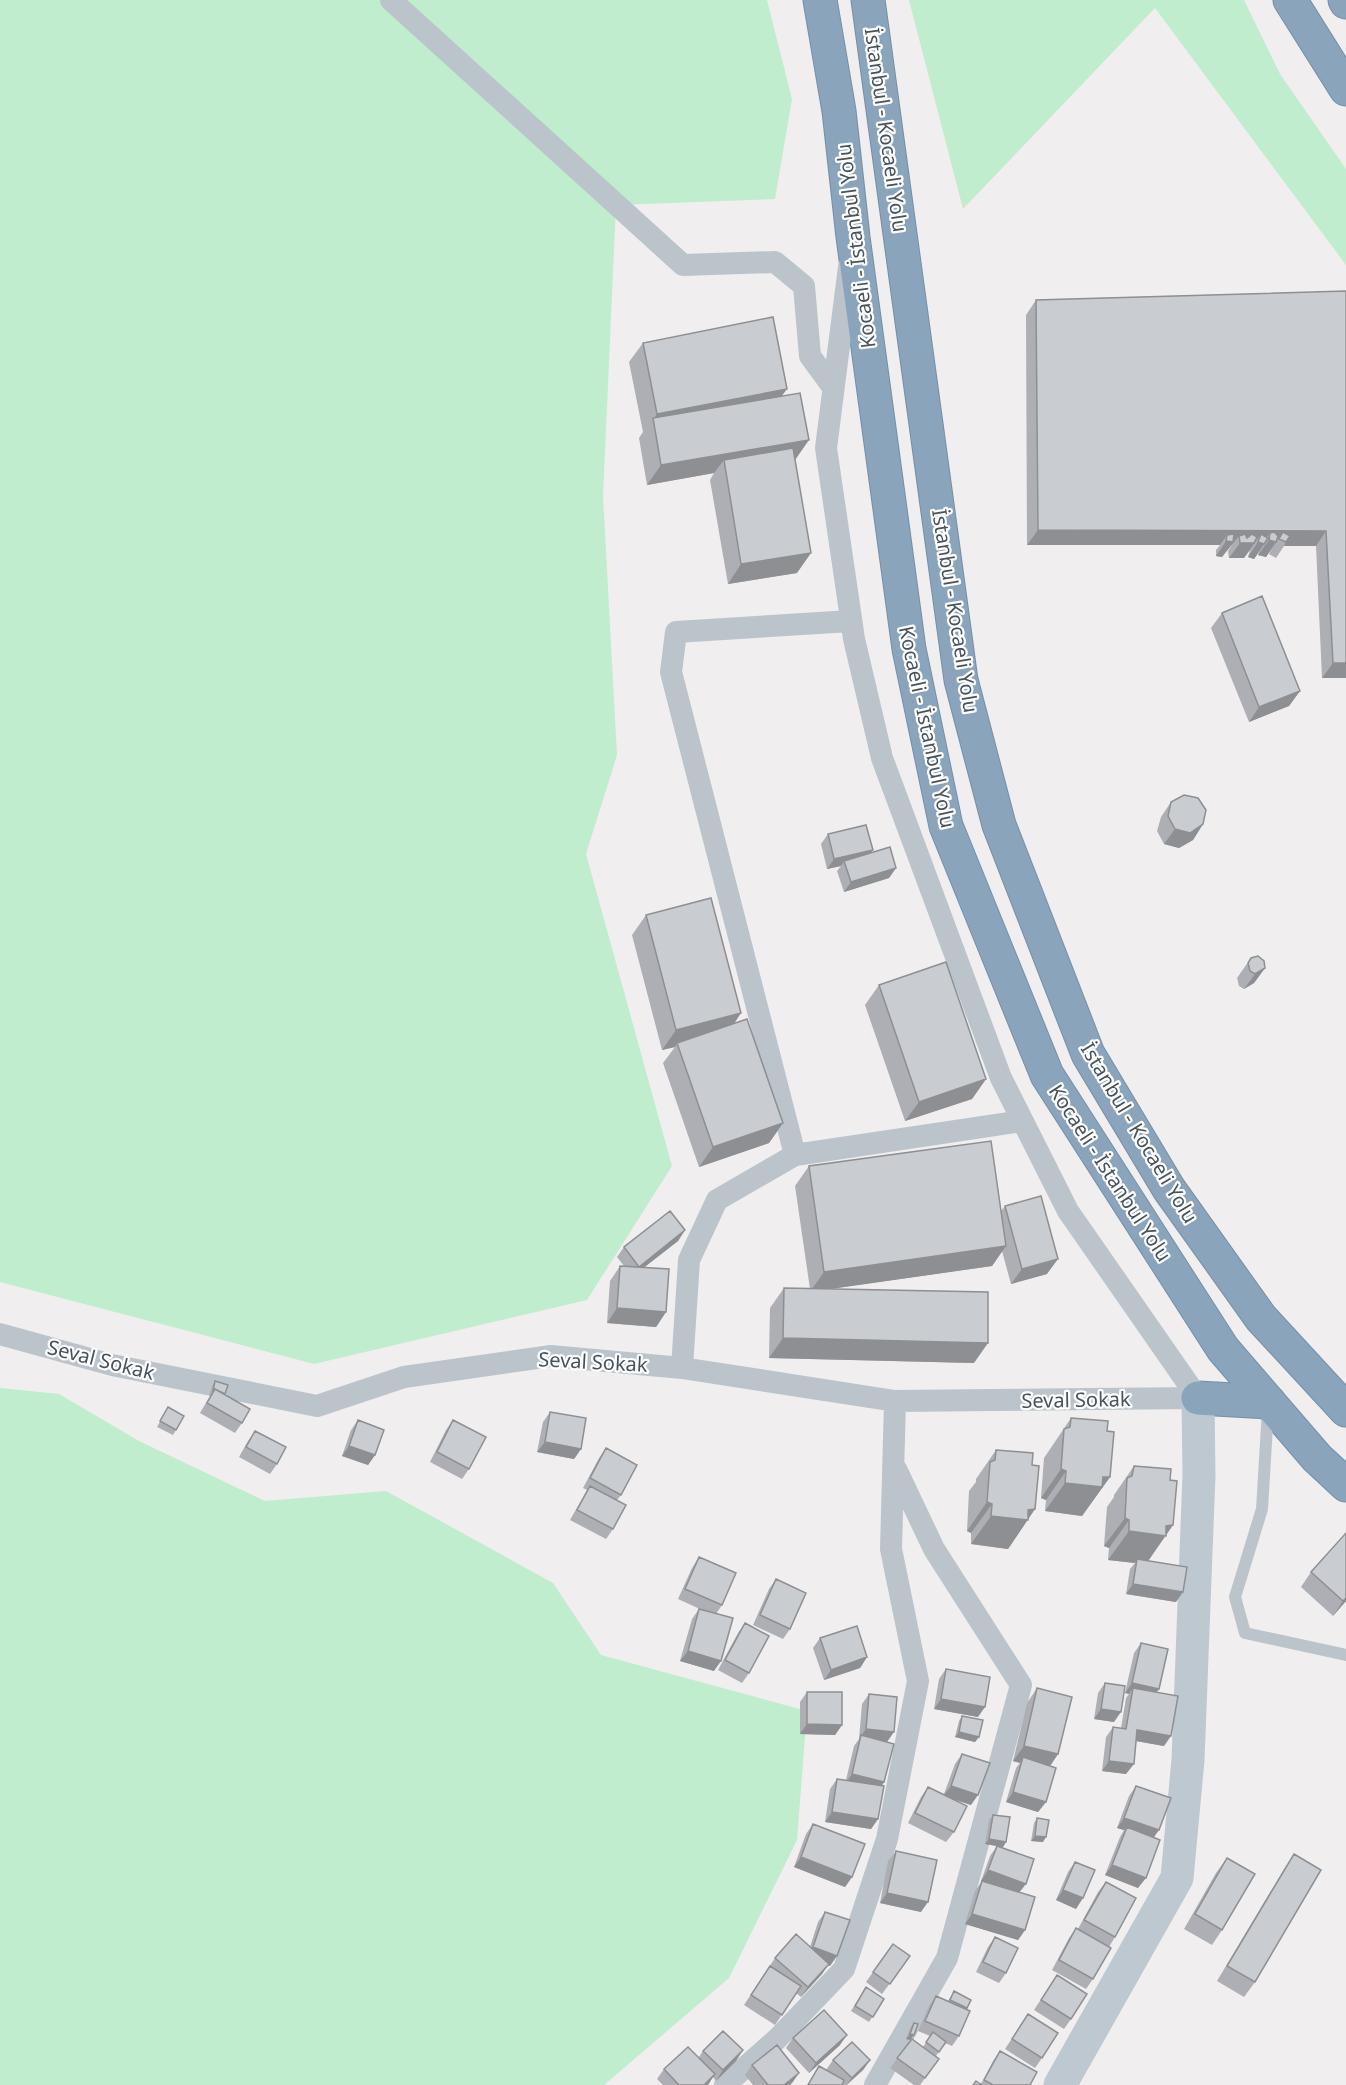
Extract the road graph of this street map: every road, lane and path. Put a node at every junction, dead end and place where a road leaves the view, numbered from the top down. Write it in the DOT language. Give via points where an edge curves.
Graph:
graph roads {
  1 [pos="390,0"];
  2 [pos="820,0"];
  3 [pos="868,0"];
  4 [pos="1290,0"];
  5 [pos="1346,89"];
  6 [pos="853,237"];
  7 [pos="832,387"];
  8 [pos="851,621"];
  9 [pos="1022,1121"];
  10 [pos="795,1155"];
  11 [pos="0,1334"];
  12 [pos="682,1368"];
  13 [pos="1198,1398"];
  14 [pos="896,1401"];
  15 [pos="1269,1402"];
  16 [pos="1346,1410"];
  17 [pos="894,1464"];
  18 [pos="1346,1485"];
  19 [pos="1346,1655"];
  20 [pos="725,2085"];
  21 [pos="875,2085"];
  22 [pos="1060,2085"];
  1 -- 7 [label="street" via="683,265 775,261 804,286 810,356"];
  2 -- 6 [label="highway, Kocaeli - İstanbul Yolu" via="839,111"];
  3 -- 16 [label="highway, İstanbul - Kocaeli Yolu" via="961,680 999,825 1088,1054 1169,1189 1262,1318"];
  4 -- 5 [label="highway"];
  6 -- 7 [label="street"];
  6 -- 15 [label="highway, Kocaeli - İstanbul Yolu" via="909,649 945,826 1047,1075 1223,1349"];
  7 -- 8 [label="street" via="826,448"];
  8 -- 9 [label="street" via="882,758 1001,1078"];
  8 -- 10 [label="street" via="676,632 671,672"];
  9 -- 10 [label="street"];
  9 -- 13 [label="street" via="1068,1211"];
  10 -- 12 [label="street" via="717,1200 689,1260"];
  11 -- 12 [label="street, Seval Sokak" via="112,1365 317,1406 404,1377 550,1356"];
  12 -- 14 [label="street, Seval Sokak"];
  13 -- 14 [label="street, Seval Sokak"];
  13 -- 15 [label="highway"];
  13 -- 22 [label="street" via="1199,1475 1188,1760 1177,1878"];
  14 -- 17 [label="street"];
  15 -- 18 [label="highway, Kocaeli - İstanbul Yolu"];
  15 -- 19 [label="lane" via="1262,1509 1235,1597 1245,1633"];
  17 -- 20 [label="street" via="891,1549 918,1681 887,1839 844,1969 777,2039"];
  17 -- 21 [label="street" via="934,1549 1021,1685 947,1958"];
}
